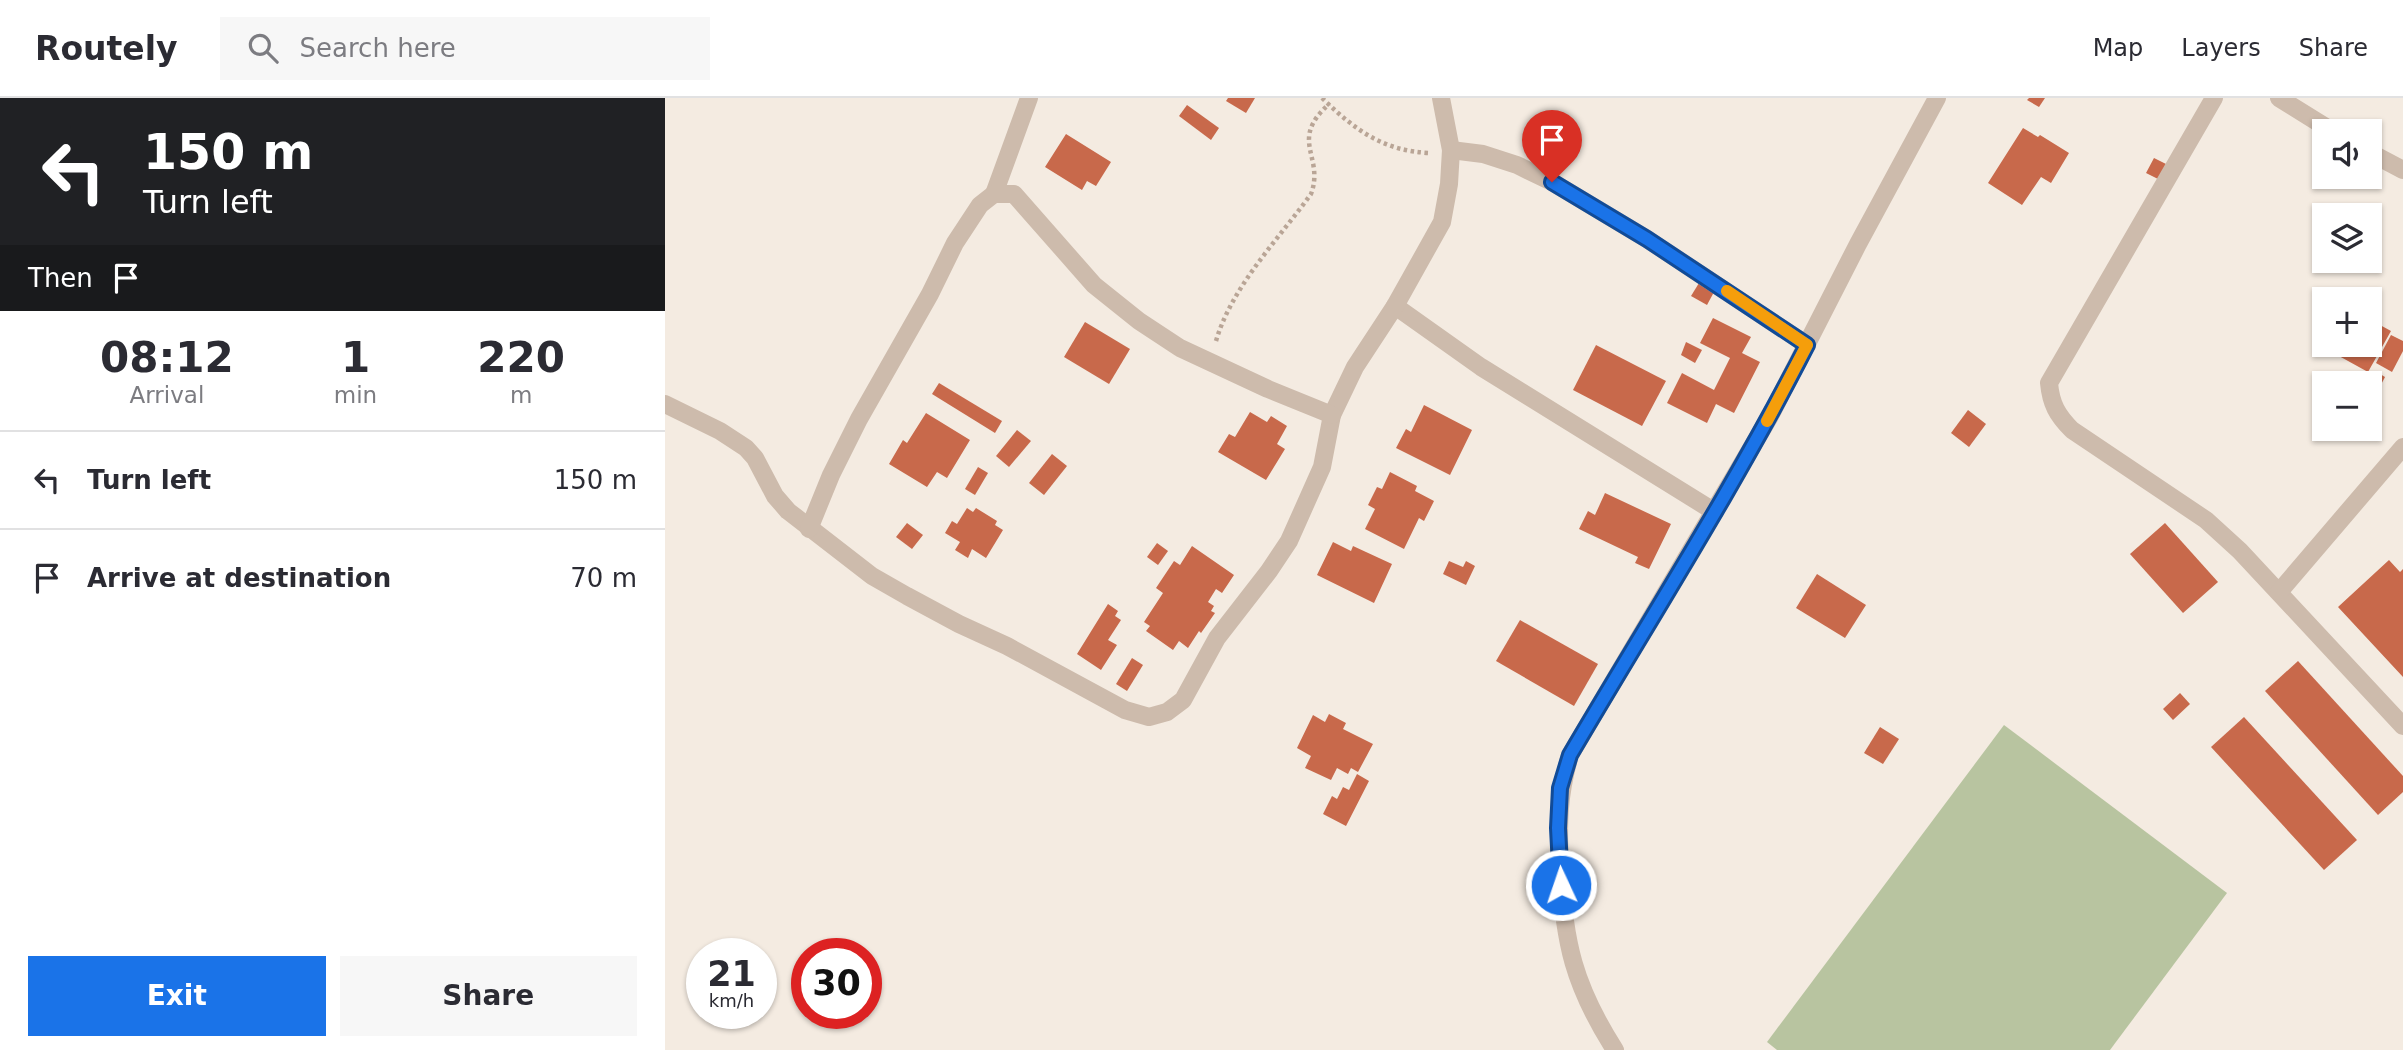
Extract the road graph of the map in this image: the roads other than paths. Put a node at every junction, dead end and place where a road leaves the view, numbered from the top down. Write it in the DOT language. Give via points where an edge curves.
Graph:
graph roads {
  1 [pos="1029,98"];
  2 [pos="1441,98"];
  3 [pos="1937,98"];
  4 [pos="2214,98"];
  5 [pos="2279,98"];
  6 [pos="2313,119"];
  7 [pos="1451,150"];
  8 [pos="2382,159"];
  9 [pos="2403,170"];
  10 [pos="994,194"];
  11 [pos="1395,306"];
  12 [pos="1807,345"];
  13 [pos="665,404"];
  14 [pos="1332,415"];
  15 [pos="2403,447"];
  16 [pos="1715,512"];
  17 [pos="809,529"];
  18 [pos="2280,592"];
  19 [pos="2403,726"];
  20 [pos="1615,1050"];
  1 -- 10 [label="street"];
  2 -- 7 [label="street"];
  3 -- 12 [label="street"];
  4 -- 18 [label="street" via="2049,383 2050,400 2071,430 2206,520"];
  5 -- 6 [label="street"];
  7 -- 11 [label="street" via="1442,222"];
  7 -- 12 [label="street" via="1483,154 1552,182"];
  8 -- 9 [label="street"];
  10 -- 14 [label="street" via="1014,194 1094,285 1180,348"];
  10 -- 17 [label="street" via="980,205 955,243 859,419"];
  11 -- 14 [label="street" via="1355,366"];
  11 -- 16 [label="street" via="1481,367"];
  12 -- 16 [label="street"];
  13 -- 17 [label="street" via="746,448 782,504"];
  14 -- 17 [label="street" via="1322,467 1289,541 1217,638 1183,700 1167,712 1149,717 1125,710 907,596"];
  15 -- 18 [label="street"];
  16 -- 20 [label="street" via="1570,755 1560,788 1558,828 1567,944 1587,1003"];
  18 -- 19 [label="street"];
}
